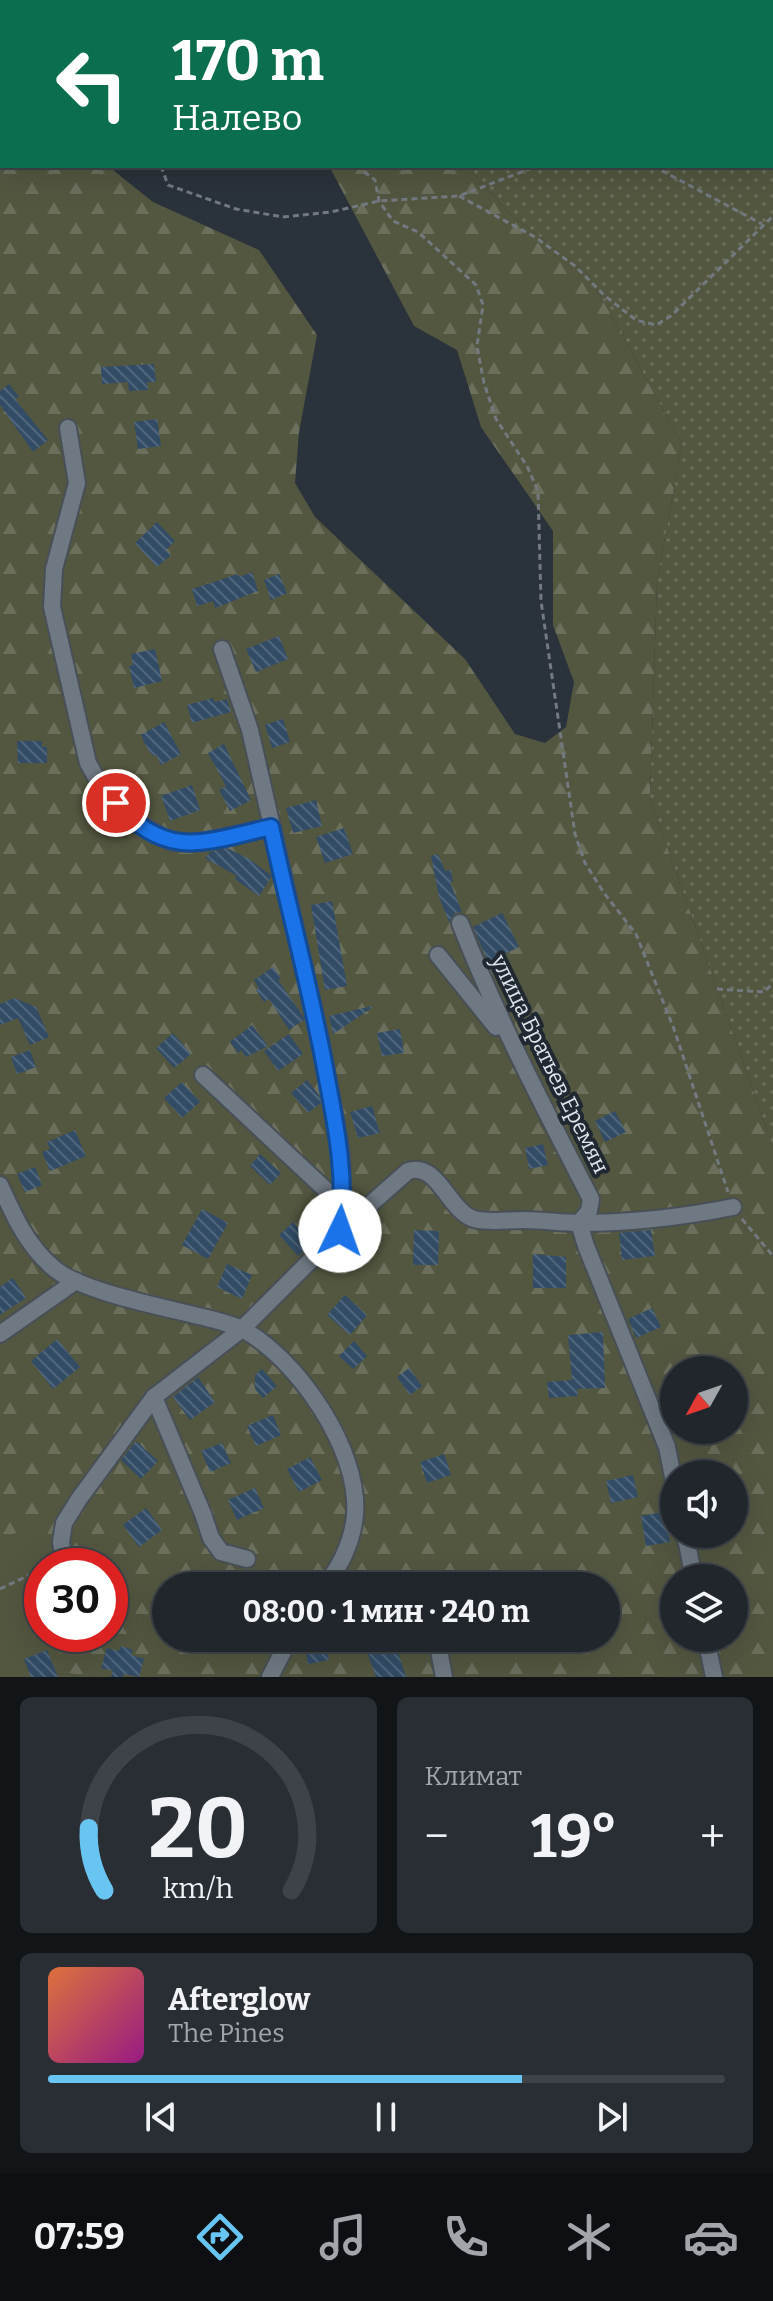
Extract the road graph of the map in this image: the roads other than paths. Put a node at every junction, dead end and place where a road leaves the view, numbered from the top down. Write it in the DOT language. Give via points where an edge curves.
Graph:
graph roads {
  1 [pos="68,428"];
  2 [pos="222,649"];
  3 [pos="271,827"];
  4 [pos="460,923"];
  5 [pos="438,955"];
  6 [pos="513,1047"];
  7 [pos="203,1075"];
  8 [pos="0,1185"];
  9 [pos="343,1206"];
  10 [pos="733,1207"];
  11 [pos="579,1223"];
  12 [pos="340,1231"];
  13 [pos="76,1281"];
  14 [pos="242,1329"];
  15 [pos="0,1334"];
  16 [pos="154,1397"];
  17 [pos="670,1460"];
  18 [pos="62,1548"];
  19 [pos="247,1559"];
  20 [pos="333,1572"];
  21 [pos="283,1652"];
  22 [pos="439,1652"];
  23 [pos="709,1652"];
  24 [pos="270,1677"];
  25 [pos="444,1677"];
  26 [pos="714,1677"];
  1 -- 3 [label="street" via="77,483 54,569 52,607 88,763 129,818 171,842 197,843"];
  2 -- 3 [label="street" via="250,730"];
  3 -- 9 [label="street" via="319,1033 341,1151"];
  4 -- 6 [label="street, улица Братьев Еремян"];
  5 -- 6 [label="street"];
  6 -- 11 [label="street, улица Братьев Еремян" via="591,1199"];
  7 -- 9 [label="street"];
  8 -- 13 [label="street" via="36,1250"];
  9 -- 12 [label="street"];
  10 -- 11 [label="street"];
  11 -- 12 [label="street" via="471,1219 431,1176 415,1169"];
  11 -- 17 [label="street, улица Братьев Еремян"];
  12 -- 14 [label="street"];
  13 -- 14 [label="street"];
  13 -- 15 [label="street"];
  14 -- 16 [label="street"];
  14 -- 20 [label="street" via="272,1352 326,1414 348,1464 355,1514 348,1545"];
  16 -- 18 [label="street" via="64,1523"];
  16 -- 19 [label="street" via="211,1538 221,1552"];
  21 -- 24 [label="street"];
  22 -- 25 [label="street"];
  23 -- 26 [label="street"];
}
